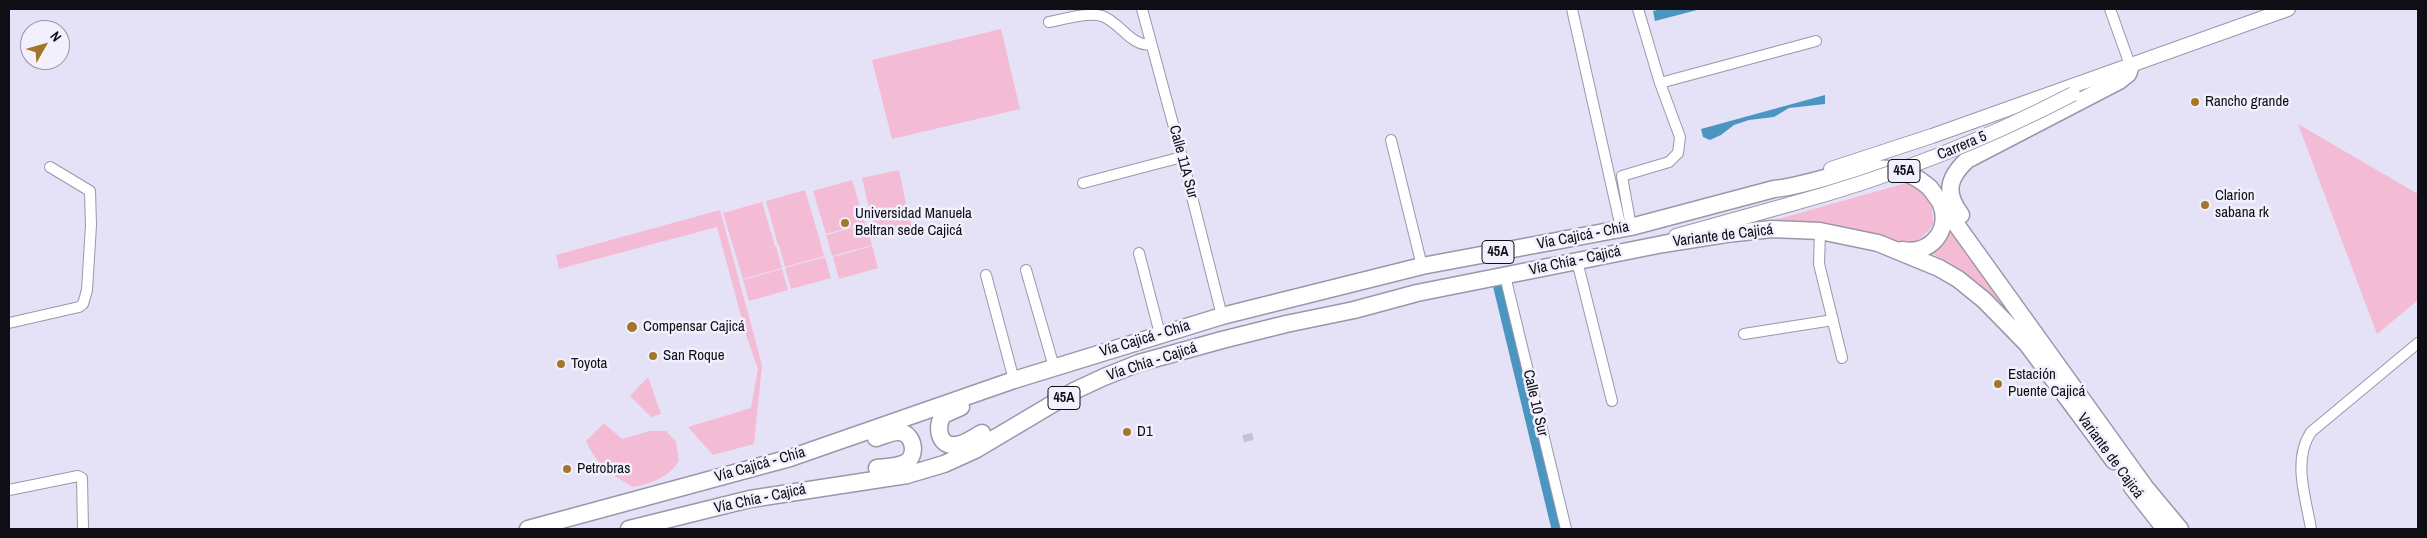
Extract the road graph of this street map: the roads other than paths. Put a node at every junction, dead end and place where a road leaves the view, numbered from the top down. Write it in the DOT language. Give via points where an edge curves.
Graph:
graph roads {
  1 [pos="1142,9"];
  2 [pos="1572,9"];
  3 [pos="1638,9"];
  4 [pos="2110,9"];
  5 [pos="2288,9"];
  6 [pos="1049,22"];
  7 [pos="1816,41"];
  8 [pos="1151,44"];
  9 [pos="2133,65"];
  10 [pos="1660,83"];
  11 [pos="1391,140"];
  12 [pos="1182,157"];
  13 [pos="50,168"];
  14 [pos="1084,183"];
  15 [pos="1774,189"];
  16 [pos="1940,200"];
  17 [pos="1626,227"];
  18 [pos="1820,231"];
  19 [pos="1663,244"];
  20 [pos="1898,250"];
  21 [pos="1139,252"];
  22 [pos="1577,261"];
  23 [pos="1422,266"];
  24 [pos="1026,270"];
  25 [pos="1990,270"];
  26 [pos="986,275"];
  27 [pos="1505,276"];
  28 [pos="1222,316"];
  29 [pos="1833,320"];
  30 [pos="9,322"];
  31 [pos="1160,334"];
  32 [pos="1744,334"];
  33 [pos="2418,343"];
  34 [pos="1842,358"];
  35 [pos="1054,366"];
  36 [pos="1008,382"];
  37 [pos="1612,401"];
  38 [pos="1046,408"];
  39 [pos="721,477"];
  40 [pos="822,486"];
  41 [pos="9,490"];
  42 [pos="83,529"];
  43 [pos="528,529"];
  44 [pos="629,529"];
  45 [pos="1566,529"];
  46 [pos="2164,529"];
  47 [pos="2180,529"];
  48 [pos="2311,529"];
  1 -- 8 [label="street, Calle 11A Sur"];
  2 -- 17 [label="street"];
  3 -- 10 [label="street"];
  4 -- 9 [label="street"];
  5 -- 9 [label="main road, Carrera 5 / 45A"];
  6 -- 8 [label="street" via="1076,16 1102,16 1140,44"];
  7 -- 10 [label="street"];
  8 -- 12 [label="street, Calle 11A Sur"];
  9 -- 15 [label="main road, Carrera 5 / 45A" via="1855,162 1793,179"];
  9 -- 19 [label="main road, Carrera 5 / 45A, bridge" via="2019,122 1940,156 1850,188 1677,236"];
  9 -- 25 [label="highway" via="2119,81 1966,160 1956,171 1950,188 1953,204 1980,245"];
  10 -- 17 [label="street" via="1680,137 1678,153 1669,162 1622,176"];
  11 -- 23 [label="street"];
  12 -- 14 [label="street"];
  12 -- 28 [label="street, Calle 11A Sur"];
  13 -- 30 [label="street" via="90,191 87,290 79,307"];
  15 -- 16 [label="highway, Variante de Cajicá / 45A" via="1886,167 1918,177"];
  15 -- 17 [label="highway, Vía Cajicá - Chía / 45A"];
  16 -- 20 [label="highway" via="1944,213 1943,227 1937,240 1926,249"];
  16 -- 25 [label="highway, Variante de Cajicá / 45A"];
  17 -- 23 [label="highway, Vía Cajicá - Chía / 45A"];
  18 -- 19 [label="highway, Variante de Cajicá / 45A" via="1748,231"];
  18 -- 20 [label="highway, Variante de Cajicá / 45A"];
  18 -- 29 [label="street" via="1819,264"];
  19 -- 22 [label="highway, Vía Chía - Cajicá / 45A"];
  20 -- 46 [label="highway, Variante de Cajicá / 45A" via="1958,279 2009,324 2046,368"];
  21 -- 31 [label="street"];
  22 -- 27 [label="highway, Vía Chía - Cajicá / 45A"];
  22 -- 37 [label="street"];
  23 -- 28 [label="highway, Vía Cajicá - Chía / 45A"];
  24 -- 35 [label="street"];
  25 -- 47 [label="highway, Variante de Cajicá / 45A"];
  26 -- 36 [label="street"];
  27 -- 38 [label="highway, Vía Chía - Cajicá / 45A" via="1417,292 1139,363 1076,390"];
  27 -- 45 [label="street, Calle 10 Sur"];
  28 -- 31 [label="highway, Vía Cajicá - Chía / 45A"];
  29 -- 32 [label="street"];
  29 -- 34 [label="street"];
  31 -- 35 [label="highway, Vía Cajicá - Chía / 45A"];
  33 -- 48 [label="street" via="2307,437 2301,456 2301,470"];
  35 -- 36 [label="highway, Vía Cajicá - Chía / 45A"];
  36 -- 38 [label="highway" via="995,394 943,415 938,429 946,442 954,445 965,442 1024,409"];
  36 -- 39 [label="highway, Vía Cajicá - Chía / 45A" via="790,458"];
  38 -- 40 [label="highway, Vía Chía - Cajicá / 45A" via="975,450 944,464 907,475"];
  39 -- 40 [label="highway" via="738,482 899,432 912,441 912,457 906,462 843,472"];
  39 -- 43 [label="highway, Vía Cajicá - Chía / 45A"];
  40 -- 44 [label="highway, Vía Chía - Cajicá / 45A" via="750,499"];
  41 -- 42 [label="street" via="78,476 82,478"];
}
